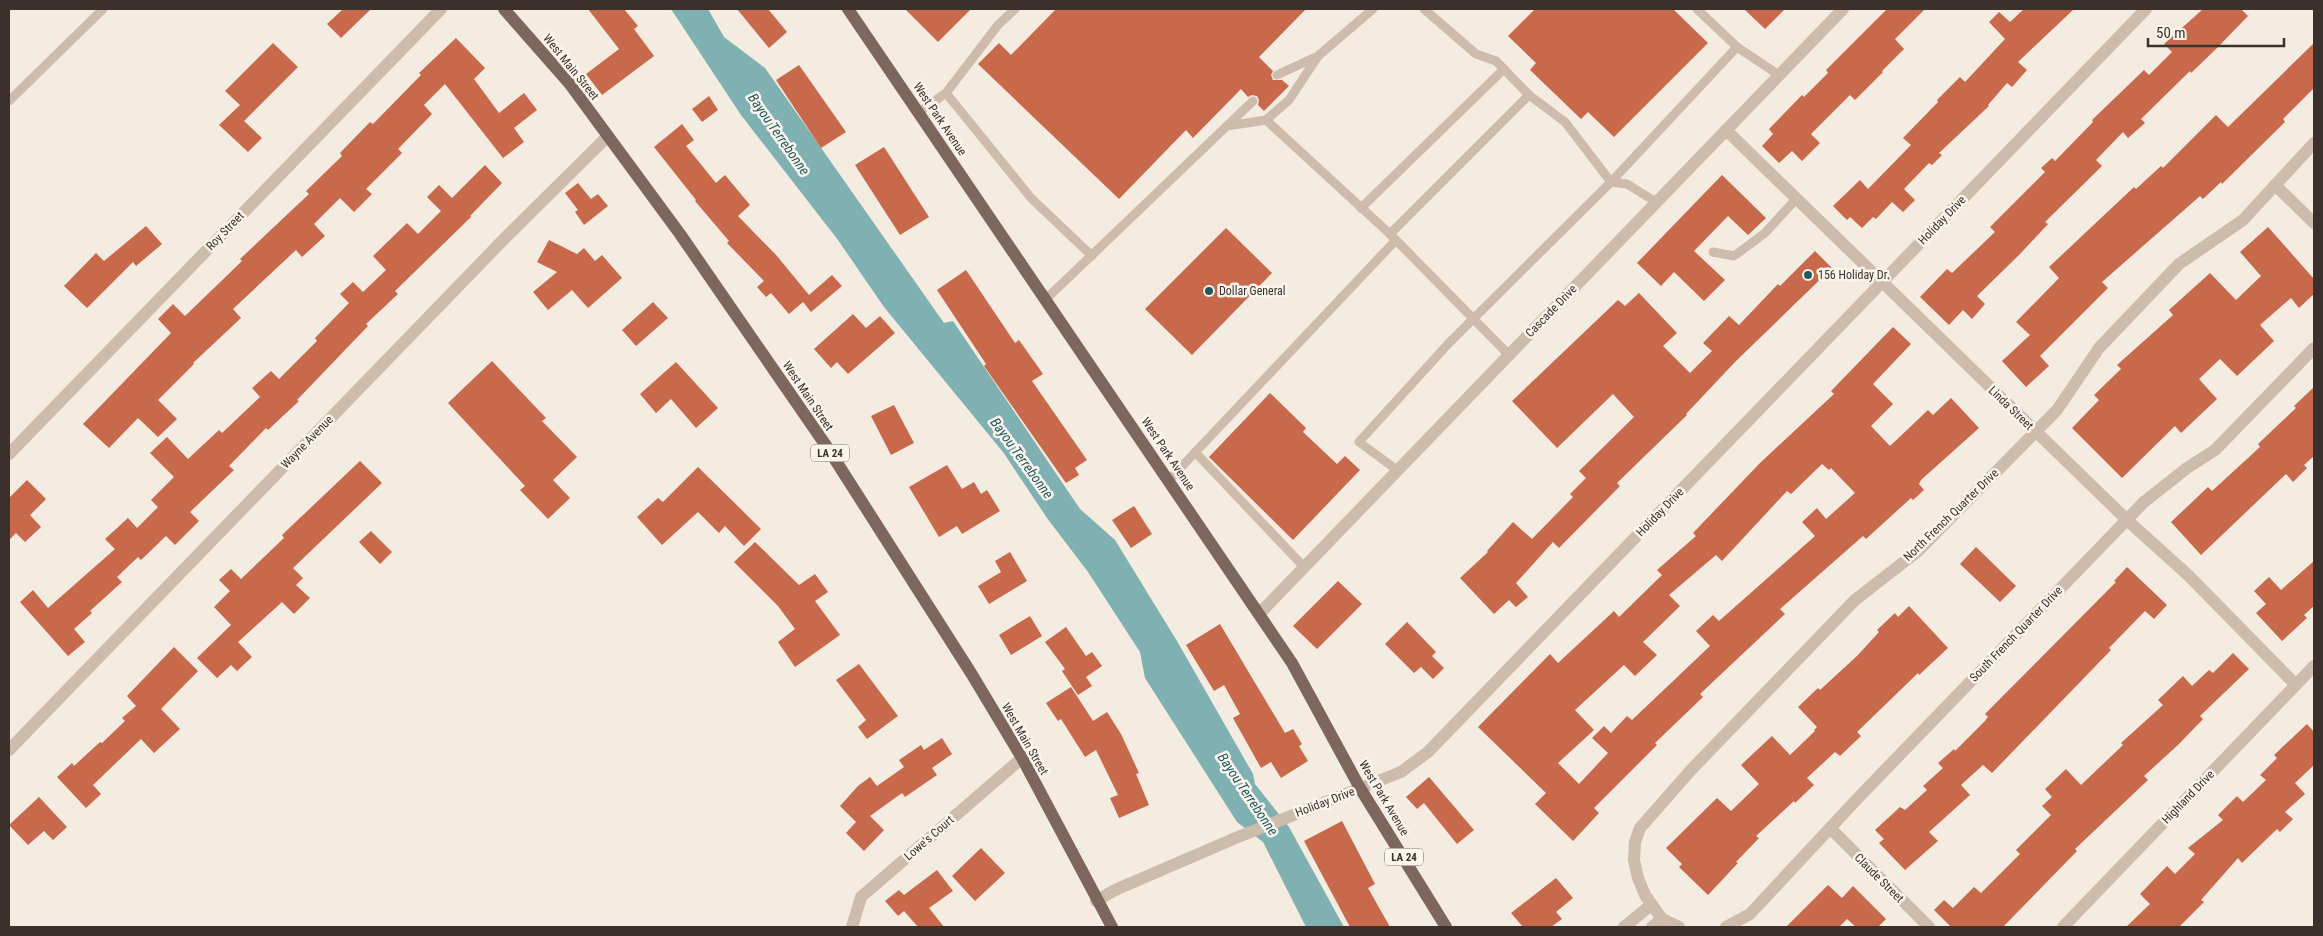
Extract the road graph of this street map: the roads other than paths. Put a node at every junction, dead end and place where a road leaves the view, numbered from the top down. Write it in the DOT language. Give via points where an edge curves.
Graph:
graph roads {
  1 [pos="103,9"];
  2 [pos="441,9"];
  3 [pos="504,9"];
  4 [pos="848,9"];
  5 [pos="1015,9"];
  6 [pos="1373,9"];
  7 [pos="1424,9"];
  8 [pos="1698,9"];
  9 [pos="1843,9"];
  10 [pos="2146,9"];
  11 [pos="1736,47"];
  12 [pos="1318,56"];
  13 [pos="1504,69"];
  14 [pos="1277,75"];
  15 [pos="1779,75"];
  16 [pos="946,93"];
  17 [pos="1529,95"];
  18 [pos="9,101"];
  19 [pos="1253,101"];
  20 [pos="919,112"];
  21 [pos="1266,120"];
  22 [pos="1226,126"];
  23 [pos="1726,130"];
  24 [pos="608,136"];
  25 [pos="2314,143"];
  26 [pos="1612,182"];
  27 [pos="2275,186"];
  28 [pos="1796,199"];
  29 [pos="1656,202"];
  30 [pos="1361,208"];
  31 [pos="2314,223"];
  32 [pos="1392,237"];
  33 [pos="1713,252"];
  34 [pos="1092,256"];
  35 [pos="1882,282"];
  36 [pos="1046,299"];
  37 [pos="1474,319"];
  38 [pos="2314,348"];
  39 [pos="1509,355"];
  40 [pos="2036,431"];
  41 [pos="1195,452"];
  42 [pos="9,454"];
  43 [pos="1397,470"];
  44 [pos="1169,480"];
  45 [pos="2127,520"];
  46 [pos="1304,568"];
  47 [pos="1259,614"];
  48 [pos="2314,666"];
  49 [pos="2296,685"];
  50 [pos="9,750"];
  51 [pos="1022,758"];
  52 [pos="1360,788"];
  53 [pos="1830,828"];
  54 [pos="1096,901"];
  55 [pos="1651,905"];
  56 [pos="1662,918"];
  57 [pos="852,927"];
  58 [pos="1112,927"];
  59 [pos="1446,927"];
  60 [pos="1624,927"];
  61 [pos="1652,927"];
  62 [pos="1679,927"];
  63 [pos="1726,927"];
  64 [pos="1929,927"];
  65 [pos="2062,927"];
  1 -- 18 [label="lane"];
  2 -- 42 [label="street, Roy Street"];
  3 -- 24 [label="main road, West Main Street / LA 24" via="569,83"];
  4 -- 20 [label="main road, West Park Avenue / LA 24"];
  5 -- 16 [label="lane" via="998,25"];
  6 -- 12 [label="lane"];
  7 -- 13 [label="lane" via="1476,54 1496,61"];
  8 -- 11 [label="lane"];
  9 -- 15 [label="street, Cascade Drive"];
  10 -- 35 [label="street, Holiday Drive"];
  11 -- 15 [label="lane"];
  11 -- 26 [label="lane"];
  12 -- 14 [label="lane"];
  12 -- 21 [label="lane" via="1289,100"];
  13 -- 17 [label="lane"];
  13 -- 30 [label="lane"];
  15 -- 23 [label="street, Cascade Drive"];
  16 -- 20 [label="lane"];
  16 -- 34 [label="lane" via="1031,198"];
  17 -- 26 [label="lane" via="1565,122"];
  17 -- 32 [label="lane"];
  19 -- 22 [label="lane"];
  20 -- 36 [label="main road, West Park Avenue / LA 24"];
  21 -- 22 [label="lane"];
  21 -- 30 [label="lane"];
  22 -- 34 [label="lane"];
  23 -- 28 [label="street, Linda Street"];
  23 -- 29 [label="street, Cascade Drive"];
  24 -- 50 [label="street, Wayne Avenue" via="498,245"];
  24 -- 51 [label="main road, West Main Street / LA 24" via="680,234 827,448"];
  25 -- 27 [label="street, North French Quarter Drive"];
  26 -- 29 [label="lane" via="1627,184"];
  26 -- 37 [label="lane"];
  27 -- 31 [label="street"];
  27 -- 40 [label="street, North French Quarter Drive" via="2243,220 2179,264 2099,348 2057,410"];
  28 -- 33 [label="lane" via="1765,233 1734,256"];
  28 -- 35 [label="street, Linda Street"];
  29 -- 39 [label="street, Cascade Drive"];
  30 -- 32 [label="lane"];
  32 -- 37 [label="lane"];
  32 -- 41 [label="lane"];
  34 -- 36 [label="lane"];
  35 -- 40 [label="street, Linda Street"];
  35 -- 52 [label="street, Holiday Drive" via="1428,752 1401,772"];
  36 -- 44 [label="main road, West Park Avenue / LA 24"];
  37 -- 39 [label="lane"];
  37 -- 43 [label="lane" via="1359,442"];
  38 -- 45 [label="street, South French Quarter Drive" via="2215,450 2144,502"];
  39 -- 43 [label="street, Cascade Drive"];
  40 -- 45 [label="street, Linda Street"];
  40 -- 55 [label="street, North French Quarter Drive" via="1918,551 1855,600 1690,770 1640,828 1634,860 1638,878"];
  41 -- 44 [label="lane"];
  41 -- 46 [label="lane"];
  43 -- 46 [label="street, Cascade Drive"];
  44 -- 47 [label="main road, West Park Avenue / LA 24"];
  45 -- 49 [label="street, Linda Street" via="2188,576"];
  45 -- 53 [label="street, South French Quarter Drive"];
  46 -- 47 [label="street, Cascade Drive"];
  47 -- 52 [label="main road, West Park Avenue / LA 24" via="1292,663"];
  48 -- 49 [label="street, Highland Drive"];
  49 -- 65 [label="street, Highland Drive"];
  51 -- 54 [label="main road, West Main Street / LA 24"];
  51 -- 57 [label="street, Lowe's Court" via="861,897"];
  52 -- 54 [label="street, Holiday Drive" via="1238,837"];
  52 -- 59 [label="main road, West Park Avenue / LA 24"];
  53 -- 63 [label="street, South French Quarter Drive" via="1750,914"];
  53 -- 64 [label="street, Claude Street"];
  54 -- 58 [label="main road, West Main Street / LA 24"];
  55 -- 56 [label="street"];
  55 -- 60 [label="street"];
  56 -- 61 [label="street"];
  56 -- 62 [label="street"];
}
